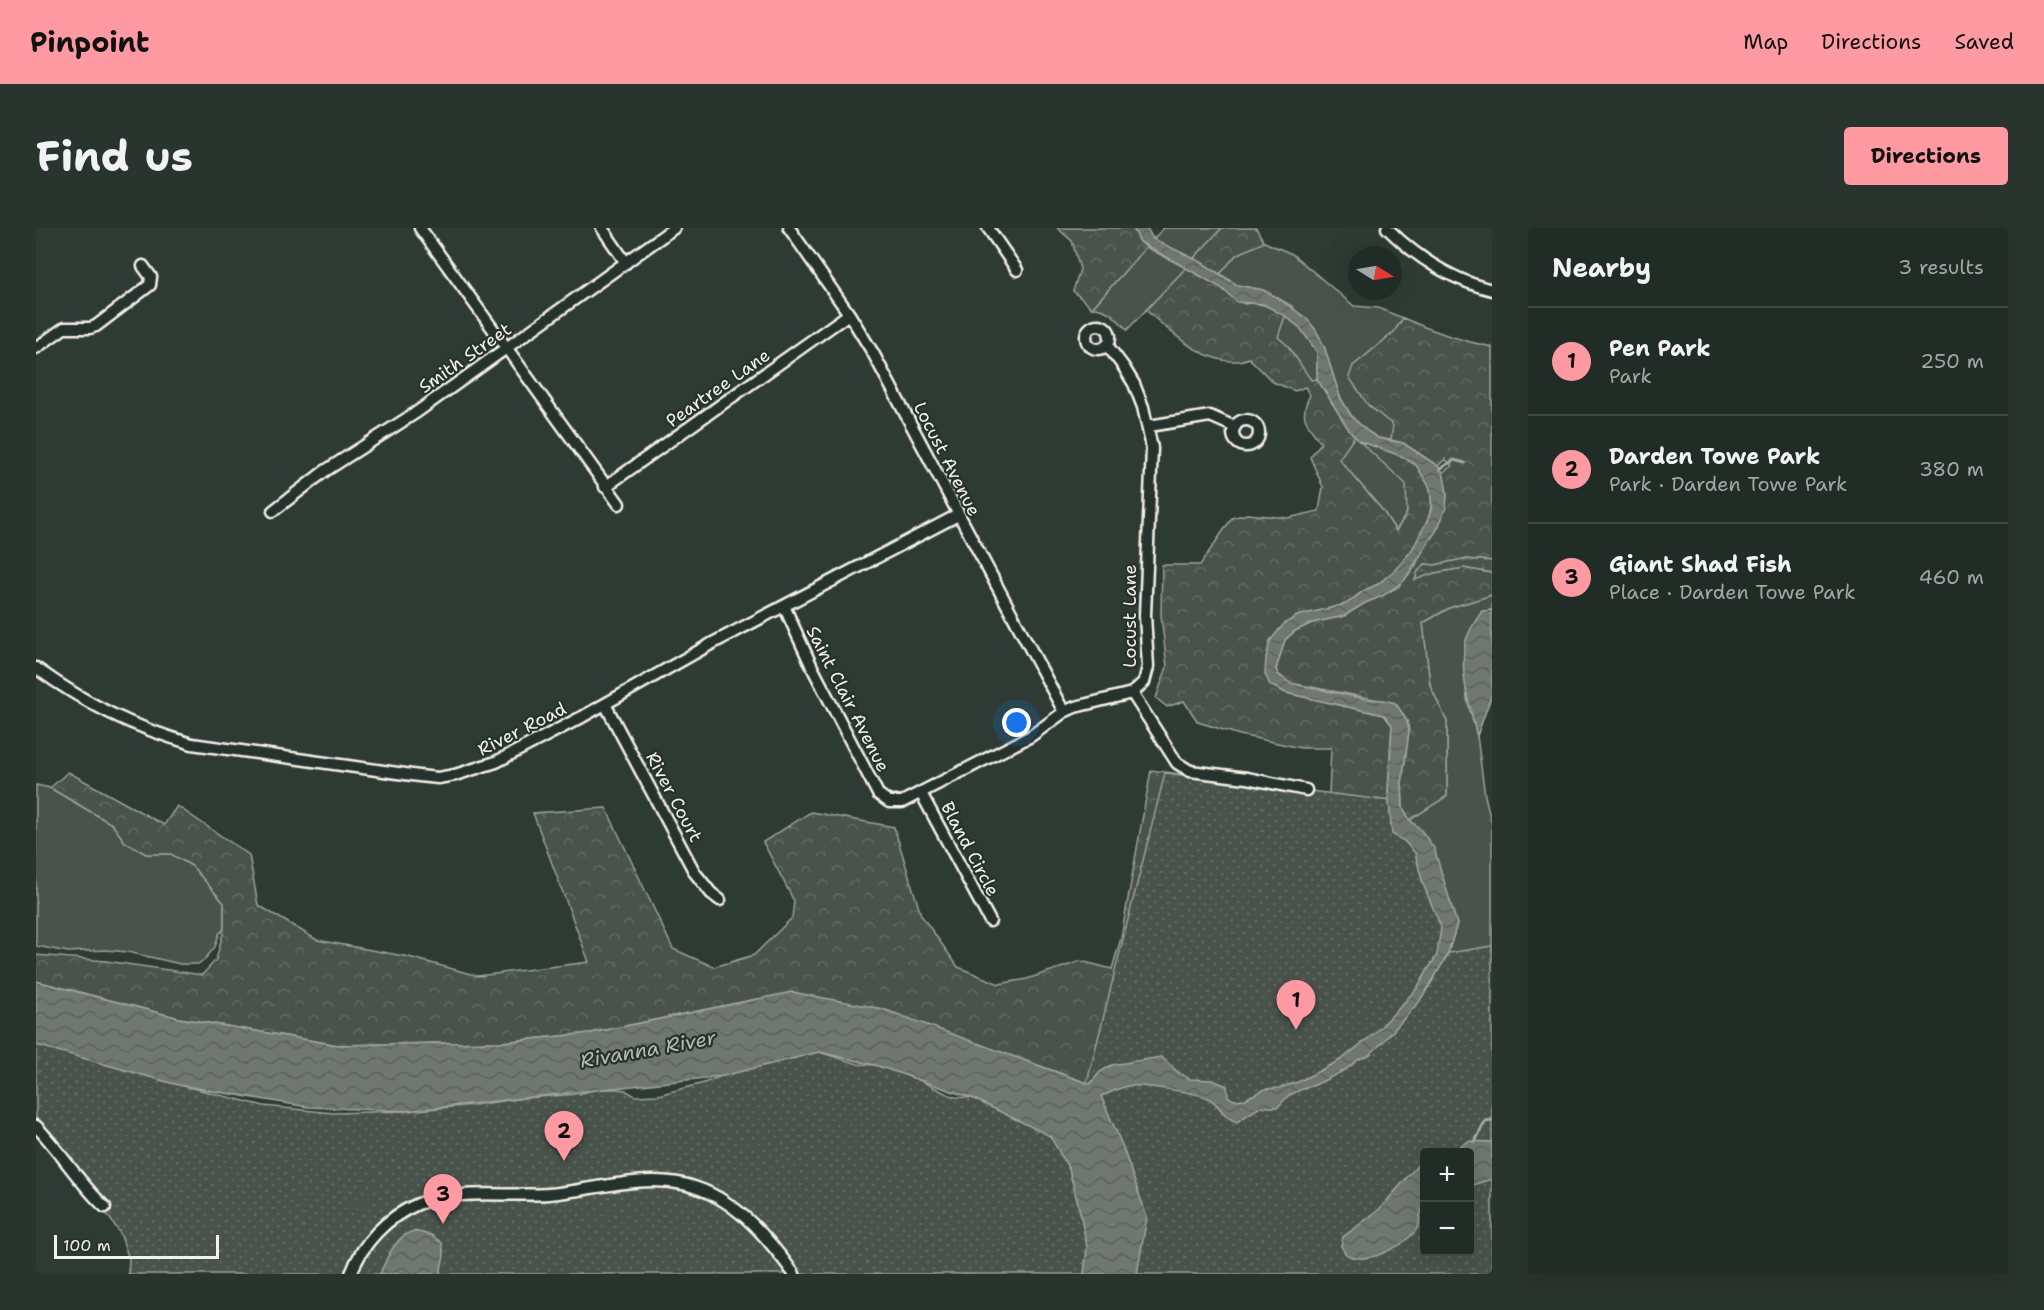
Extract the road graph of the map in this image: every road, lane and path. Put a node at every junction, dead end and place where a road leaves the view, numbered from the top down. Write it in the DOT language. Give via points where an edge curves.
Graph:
graph roads {
  1 [pos="420,228"];
  2 [pos="602,228"];
  3 [pos="674,228"];
  4 [pos="789,228"];
  5 [pos="988,228"];
  6 [pos="1387,228"];
  7 [pos="626,262"];
  8 [pos="143,266"];
  9 [pos="1017,270"];
  10 [pos="1492,290"];
  11 [pos="849,314"];
  12 [pos="1107,345"];
  13 [pos="36,348"];
  14 [pos="508,348"];
  15 [pos="1149,426"];
  16 [pos="1235,427"];
  17 [pos="605,487"];
  18 [pos="619,504"];
  19 [pos="273,511"];
  20 [pos="958,515"];
  21 [pos="784,606"];
  22 [pos="36,668"];
  23 [pos="1132,693"];
  24 [pos="605,704"];
  25 [pos="1064,712"];
  26 [pos="1306,790"];
  27 [pos="921,793"];
  28 [pos="889,802"];
  29 [pos="720,900"];
  30 [pos="990,921"];
  31 [pos="36,1126"];
  32 [pos="105,1207"];
  33 [pos="351,1274"];
  34 [pos="794,1274"];
  1 -- 14 [label="street"];
  2 -- 7 [label="street"];
  3 -- 7 [label="street, Smith Street"];
  4 -- 11 [label="street, Locust Avenue"];
  5 -- 9 [label="street"];
  6 -- 10 [label="street" via="1440,269"];
  7 -- 14 [label="street, Smith Street"];
  8 -- 13 [label="street" via="151,277 150,285 96,326 64,328"];
  11 -- 17 [label="street, Peartree Lane"];
  11 -- 20 [label="street, Locust Avenue" via="882,368"];
  12 -- 15 [label="street, Locust Lane" via="1134,384"];
  14 -- 17 [label="street"];
  14 -- 19 [label="street, Smith Street" via="325,471"];
  15 -- 16 [label="street" via="1210,416"];
  15 -- 23 [label="street, Locust Lane" via="1153,461 1145,615 1149,667 1144,682"];
  17 -- 18 [label="street"];
  20 -- 21 [label="street, River Road"];
  20 -- 25 [label="street, Locust Avenue"];
  21 -- 24 [label="street, River Road"];
  21 -- 28 [label="street, Saint Clair Avenue" via="856,755 878,794"];
  22 -- 24 [label="street, River Road" via="105,712 192,744 438,778 496,762"];
  23 -- 25 [label="street, Locust Lane"];
  23 -- 26 [label="street" via="1183,768"];
  24 -- 29 [label="street, River Court" via="695,873"];
  25 -- 27 [label="street, Locust Lane" via="1037,733"];
  27 -- 28 [label="street, Locust Lane" via="902,802"];
  27 -- 30 [label="street, Bland Circle"];
  31 -- 32 [label="street"];
  33 -- 34 [label="street" via="360,1254 392,1218 432,1199 548,1194 645,1182 696,1187 724,1201 764,1236"];
}
